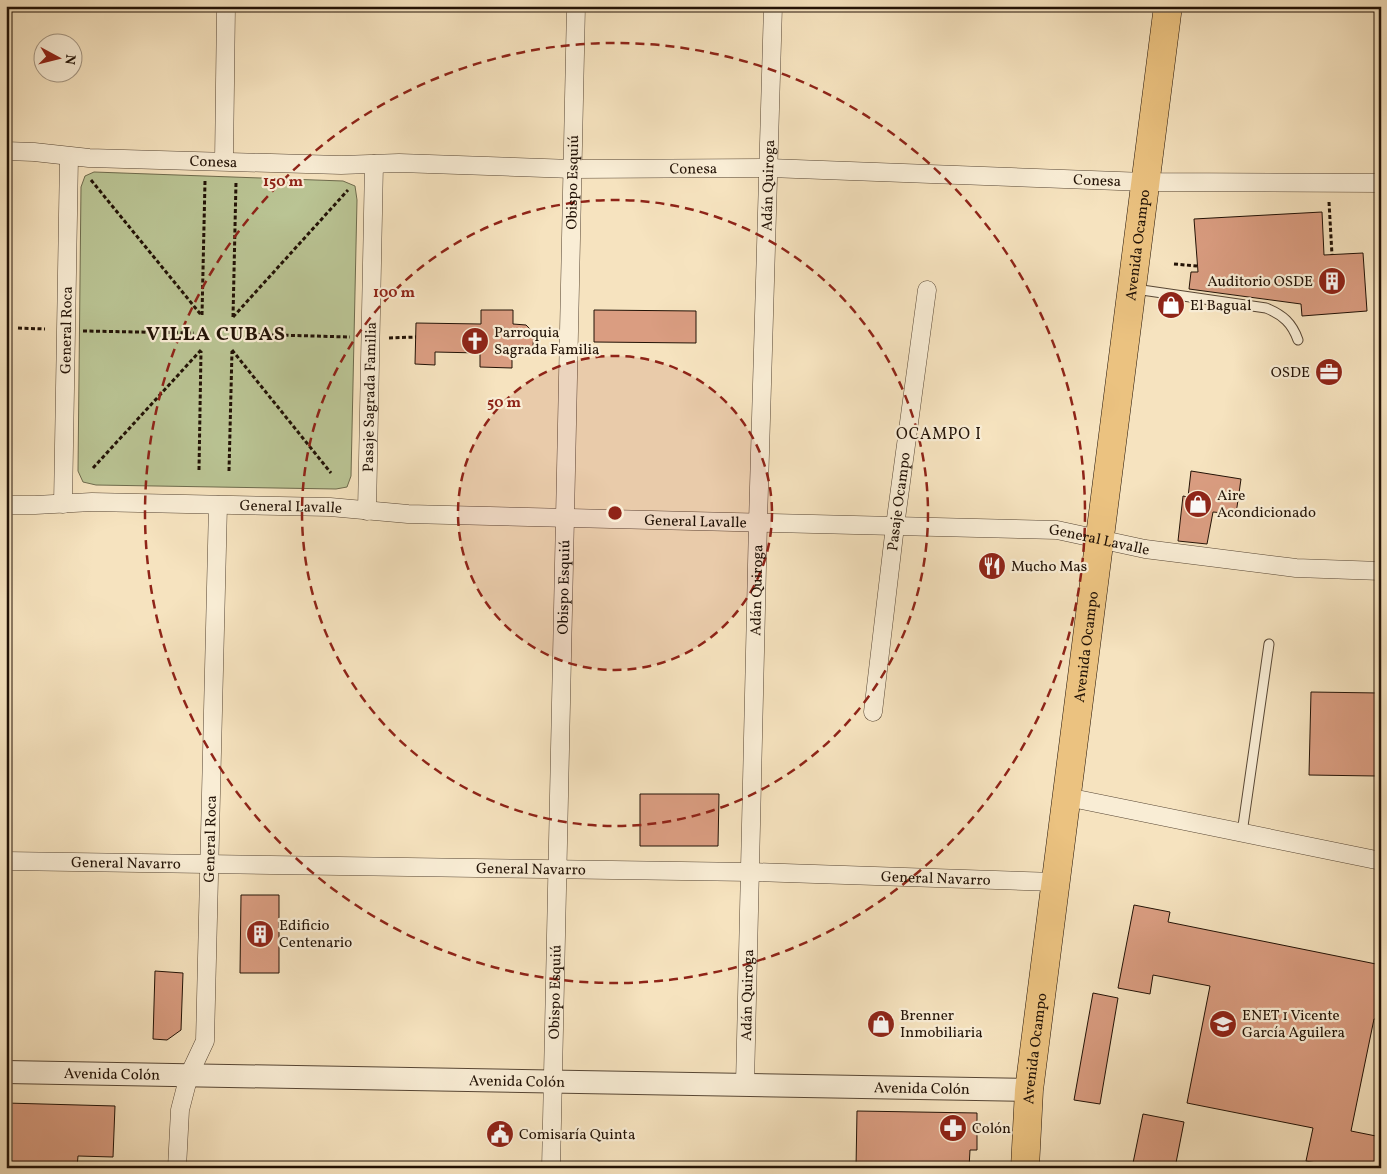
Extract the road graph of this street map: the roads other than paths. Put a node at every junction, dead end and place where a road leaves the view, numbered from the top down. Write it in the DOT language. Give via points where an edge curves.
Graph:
graph roads {
  1 [pos="226,6"];
  2 [pos="576,6"];
  3 [pos="773,6"];
  4 [pos="1168,6"];
  5 [pos="6,151"];
  6 [pos="69,157"];
  7 [pos="224,161"];
  8 [pos="374,164"];
  9 [pos="769,168"];
  10 [pos="573,169"];
  11 [pos="1146,182"];
  12 [pos="1381,183"];
  13 [pos="1132,289"];
  14 [pos="927,290"];
  15 [pos="1298,340"];
  16 [pos="63,504"];
  17 [pos="6,505"];
  18 [pos="218,505"];
  19 [pos="367,511"];
  20 [pos="564,518"];
  21 [pos="758,522"];
  22 [pos="895,526"];
  23 [pos="1101,539"];
  24 [pos="1381,571"];
  25 [pos="1269,644"];
  26 [pos="873,712"];
  27 [pos="1067,798"];
  28 [pos="1242,833"];
  29 [pos="6,861"];
  30 [pos="1381,862"];
  31 [pos="208,865"];
  32 [pos="557,870"];
  33 [pos="751,872"];
  34 [pos="1056,882"];
  35 [pos="6,1072"];
  36 [pos="189,1075"];
  37 [pos="552,1081"];
  38 [pos="745,1084"];
  39 [pos="1029,1090"];
  40 [pos="177,1168"];
  41 [pos="551,1168"];
  42 [pos="1026,1168"];
  1 -- 7 [label="street"];
  2 -- 10 [label="street, Obispo Esquiú"];
  3 -- 9 [label="street, Adán Quiroga"];
  4 -- 11 [label="main road, Avenida Ocampo"];
  5 -- 6 [label="street, Conesa"];
  6 -- 7 [label="street, Conesa"];
  6 -- 16 [label="street, General Roca"];
  7 -- 8 [label="street, Conesa"];
  8 -- 10 [label="street, Conesa"];
  8 -- 19 [label="street, Pasaje Sagrada Familia"];
  9 -- 10 [label="street, Conesa"];
  9 -- 11 [label="street, Conesa"];
  9 -- 21 [label="street, Adán Quiroga"];
  10 -- 20 [label="street, Obispo Esquiú"];
  11 -- 12 [label="street, Conesa"];
  11 -- 13 [label="main road, Avenida Ocampo"];
  13 -- 15 [label="lane" via="1266,308 1289,321"];
  13 -- 23 [label="main road, Avenida Ocampo"];
  14 -- 22 [label="street, Pasaje Ocampo"];
  16 -- 17 [label="street, General Lavalle"];
  16 -- 18 [label="street, General Lavalle"];
  18 -- 19 [label="street, General Lavalle" via="330,507"];
  18 -- 31 [label="street, General Roca"];
  19 -- 20 [label="street, General Lavalle"];
  20 -- 21 [label="street, General Lavalle"];
  20 -- 32 [label="street, Obispo Esquiú"];
  21 -- 22 [label="street, General Lavalle"];
  21 -- 33 [label="street, Adán Quiroga"];
  22 -- 23 [label="street, General Lavalle" via="1057,530"];
  22 -- 26 [label="street, Pasaje Ocampo"];
  23 -- 24 [label="street, General Lavalle" via="1145,550 1296,568"];
  23 -- 27 [label="main road, Avenida Ocampo"];
  25 -- 28 [label="lane"];
  27 -- 28 [label="street"];
  27 -- 34 [label="main road, Avenida Ocampo"];
  28 -- 30 [label="street"];
  29 -- 31 [label="street, General Navarro"];
  31 -- 32 [label="street, General Navarro"];
  31 -- 36 [label="street, General Roca" via="205,1041"];
  32 -- 33 [label="street, General Navarro"];
  32 -- 37 [label="street, Obispo Esquiú"];
  33 -- 34 [label="street, General Navarro"];
  33 -- 38 [label="street, Adán Quiroga"];
  34 -- 39 [label="main road, Avenida Ocampo"];
  35 -- 36 [label="street, Avenida Colón"];
  36 -- 37 [label="street, Avenida Colón"];
  36 -- 40 [label="street, General Roca" via="180,1110"];
  37 -- 38 [label="street, Avenida Colón"];
  37 -- 41 [label="street, Obispo Esquiú"];
  38 -- 39 [label="street, Avenida Colón"];
  39 -- 42 [label="main road, Avenida Ocampo"];
}
